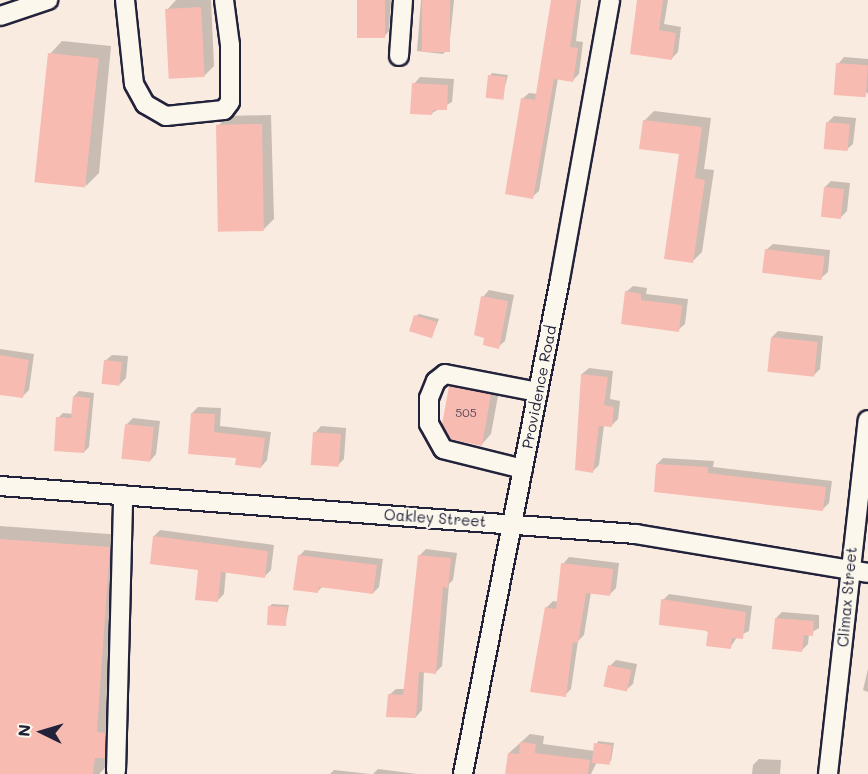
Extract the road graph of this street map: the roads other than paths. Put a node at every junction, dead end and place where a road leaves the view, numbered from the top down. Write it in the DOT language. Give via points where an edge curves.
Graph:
graph roads {
  1 [pos="48,0"];
  2 [pos="125,0"];
  3 [pos="224,0"];
  4 [pos="403,0"];
  5 [pos="610,0"];
  6 [pos="0,16"];
  7 [pos="399,56"];
  8 [pos="538,392"];
  9 [pos="868,420"];
  10 [pos="523,469"];
  11 [pos="0,486"];
  12 [pos="123,495"];
  13 [pos="512,524"];
  14 [pos="849,568"];
  15 [pos="868,573"];
  16 [pos="116,771"];
  17 [pos="464,774"];
  18 [pos="828,774"];
  1 -- 6 [label="street"];
  2 -- 3 [label="street" via="134,84 145,104 166,116 225,110 230,102 230,45"];
  4 -- 7 [label="street"];
  5 -- 8 [label="street, Providence Road"];
  8 -- 10 [label="street, Providence Road"];
  8 -- 10 [label="street" via="445,374 440,376 429,398 429,424 443,449"];
  9 -- 14 [label="street, Climax Street"];
  10 -- 13 [label="street, Providence Road"];
  11 -- 12 [label="street, Oakley Street"];
  12 -- 13 [label="street, Oakley Street"];
  12 -- 16 [label="street"];
  13 -- 14 [label="street, Oakley Street" via="636,534"];
  13 -- 17 [label="street, Providence Road"];
  14 -- 15 [label="street, Oakley Street"];
  14 -- 18 [label="street, Climax Street"];
}
